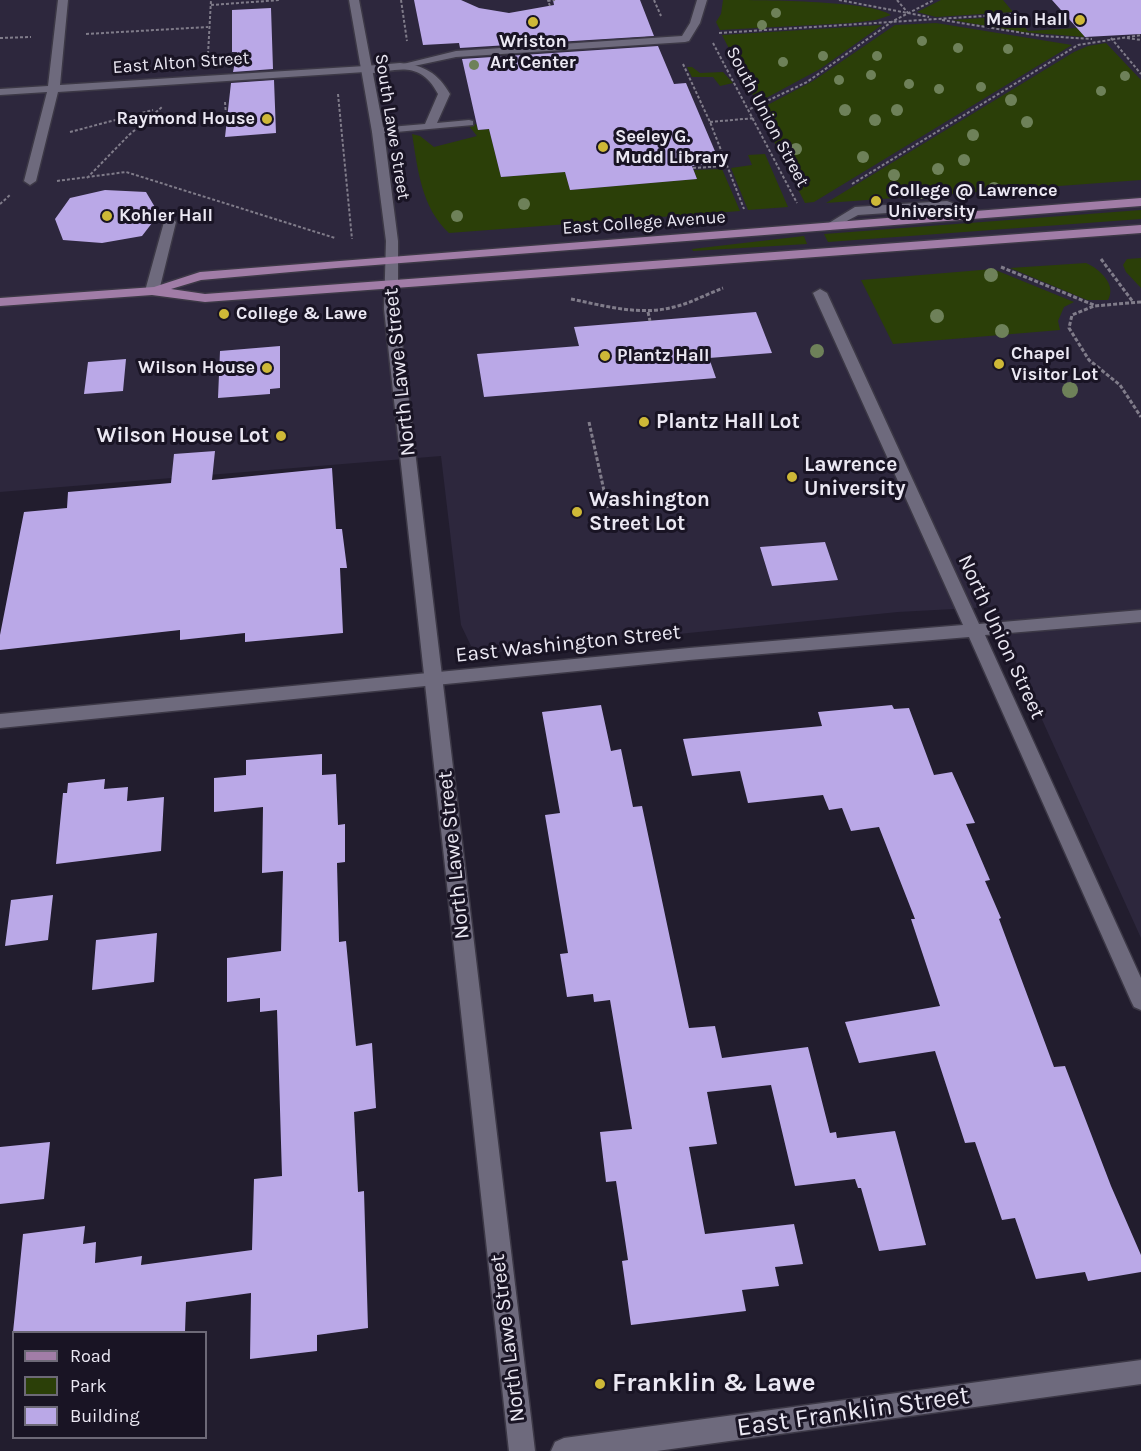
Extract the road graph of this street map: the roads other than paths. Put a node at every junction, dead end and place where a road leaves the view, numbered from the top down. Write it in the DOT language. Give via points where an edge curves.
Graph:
graph roads {
  1 [pos="63,0"];
  2 [pos="354,0"];
  3 [pos="702,0"];
  4 [pos="400,66"];
  5 [pos="365,69"];
  6 [pos="52,89"];
  7 [pos="0,92"];
  8 [pos="469,123"];
  9 [pos="430,126"];
  10 [pos="378,132"];
  11 [pos="30,180"];
  12 [pos="1141,202"];
  13 [pos="170,222"];
  14 [pos="1141,229"];
  15 [pos="392,259"];
  16 [pos="390,285"];
  17 [pos="152,291"];
  18 [pos="820,293"];
  19 [pos="0,302"];
  20 [pos="1141,616"];
  21 [pos="972,630"];
  22 [pos="434,679"];
  23 [pos="0,721"];
  24 [pos="1141,1001"];
  25 [pos="1141,1372"];
  26 [pos="522,1451"];
  27 [pos="564,1451"];
  1 -- 6 [label="street" via="63,36"];
  2 -- 5 [label="street, South Lawe Street"];
  3 -- 4 [label="street" via="685,39 456,54"];
  4 -- 5 [label="street, East Alton Street"];
  4 -- 9 [label="street" via="426,71 440,84 444,94"];
  5 -- 6 [label="street, East Alton Street"];
  5 -- 10 [label="street, South Lawe Street"];
  6 -- 7 [label="street, East Alton Street"];
  6 -- 11 [label="street"];
  8 -- 9 [label="street"];
  9 -- 10 [label="street"];
  10 -- 15 [label="street, South Lawe Street"];
  12 -- 15 [label="main road, East College Avenue"];
  13 -- 17 [label="street"];
  14 -- 16 [label="main road, East College Avenue"];
  15 -- 16 [label="street, North Lawe Street"];
  15 -- 17 [label="main road, East College Avenue" via="200,276"];
  16 -- 17 [label="main road, East College Avenue" via="205,298"];
  16 -- 22 [label="street, North Lawe Street"];
  17 -- 19 [label="main road, East College Avenue"];
  18 -- 21 [label="street, North Union Street"];
  20 -- 21 [label="street, East Washington Street"];
  21 -- 22 [label="street, East Washington Street"];
  21 -- 24 [label="street, North Union Street" via="994,671"];
  22 -- 23 [label="street, East Washington Street"];
  22 -- 26 [label="street, North Lawe Street"];
  25 -- 27 [label="street, East Franklin Street"];
}
